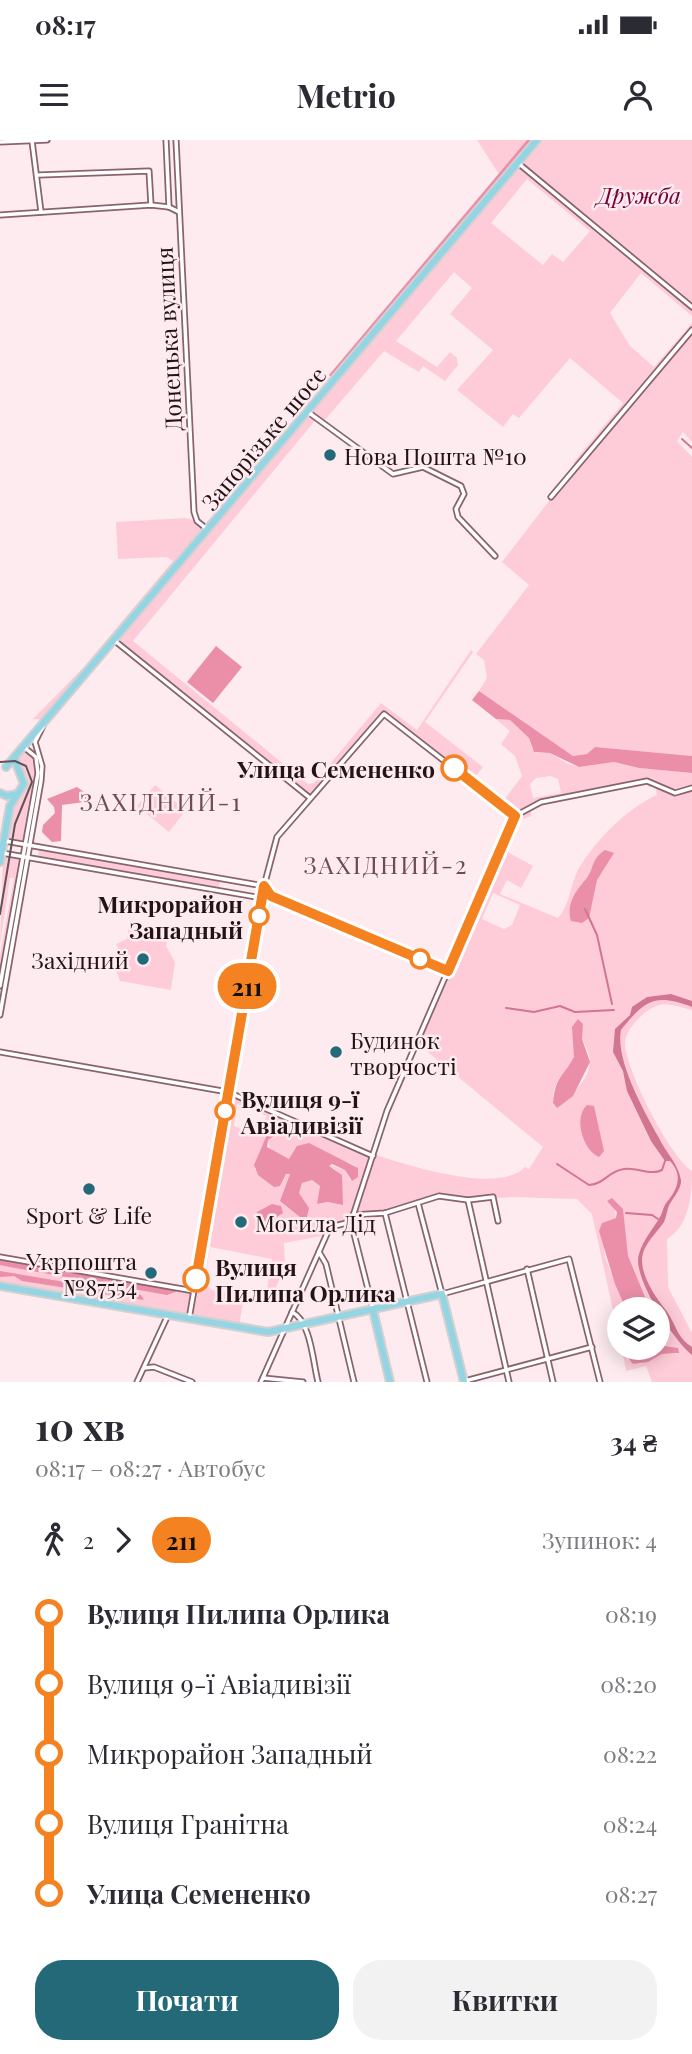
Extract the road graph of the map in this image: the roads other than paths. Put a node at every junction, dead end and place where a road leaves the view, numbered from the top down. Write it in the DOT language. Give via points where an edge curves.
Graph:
graph roads {
  1 [pos="47,140"];
  2 [pos="166,140"];
  3 [pos="176,140"];
  4 [pos="537,140"];
  5 [pos="32,141"];
  6 [pos="0,142"];
  7 [pos="518,163"];
  8 [pos="38,175"];
  9 [pos="151,205"];
  10 [pos="169,206"];
  11 [pos="41,212"];
  12 [pos="180,212"];
  13 [pos="0,215"];
  14 [pos="692,307"];
  15 [pos="692,330"];
  16 [pos="307,412"];
  17 [pos="551,497"];
  18 [pos="208,530"];
  19 [pos="495,556"];
  20 [pos="115,641"];
  21 [pos="43,726"];
  22 [pos="24,748"];
  23 [pos="15,760"];
  24 [pos="2,769"];
  25 [pos="18,769"];
  26 [pos="692,788"];
  27 [pos="0,793"];
  28 [pos="17,794"];
  29 [pos="310,798"];
  30 [pos="515,816"];
  31 [pos="2,841"];
  32 [pos="27,845"];
  33 [pos="1,853"];
  34 [pos="25,857"];
  35 [pos="0,862"];
  36 [pos="222,879"];
  37 [pos="264,886"];
  38 [pos="220,890"];
  39 [pos="271,896"];
  40 [pos="262,898"];
  41 [pos="448,971"];
  42 [pos="0,986"];
  43 [pos="1,1000"];
  44 [pos="0,1014"];
  45 [pos="0,1052"];
  46 [pos="228,1092"];
  47 [pos="373,1156"];
  48 [pos="468,1200"];
  49 [pos="418,1203"];
  50 [pos="385,1213"];
  51 [pos="353,1215"];
  52 [pos="351,1222"];
  53 [pos="498,1222"];
  54 [pos="319,1252"];
  55 [pos="0,1257"];
  56 [pos="527,1269"];
  57 [pos="486,1283"];
  58 [pos="0,1286"];
  59 [pos="194,1291"];
  60 [pos="442,1294"];
  61 [pos="407,1303"];
  62 [pos="373,1310"];
  63 [pos="292,1312"];
  64 [pos="168,1315"];
  65 [pos="339,1318"];
  66 [pos="189,1319"];
  67 [pos="304,1326"];
  68 [pos="284,1331"];
  69 [pos="592,1347"];
  70 [pos="547,1359"];
  71 [pos="144,1368"];
  72 [pos="506,1370"];
  73 [pos="262,1380"];
  74 [pos="182,1381"];
  75 [pos="137,1382"];
  76 [pos="192,1382"];
  77 [pos="303,1382"];
  78 [pos="318,1382"];
  79 [pos="354,1382"];
  80 [pos="390,1382"];
  81 [pos="426,1382"];
  82 [pos="464,1382"];
  83 [pos="509,1382"];
  84 [pos="553,1382"];
  85 [pos="600,1382"];
  1 -- 5 [label="street"];
  2 -- 10 [label="street"];
  3 -- 12 [label="street, Донецька вулиця"];
  4 -- 7 [label="main road, Запорізьке шосе"];
  5 -- 6 [label="street"];
  5 -- 8 [label="street"];
  7 -- 14 [label="street"];
  7 -- 16 [label="main road, Запорізьке шосе"];
  8 -- 9 [label="street" via="149,171"];
  8 -- 11 [label="street"];
  9 -- 10 [label="street"];
  9 -- 11 [label="street"];
  10 -- 12 [label="street"];
  11 -- 13 [label="street"];
  12 -- 18 [label="street, Донецька вулиця" via="194,512"];
  15 -- 17 [label="street"];
  16 -- 18 [label="main road, Запорізьке шосе"];
  16 -- 19 [label="street" via="393,474 423,467 461,486 464,494 457,517"];
  18 -- 20 [label="main road, Запорізьке шосе"];
  20 -- 21 [label="main road, Запорізьке шосе"];
  20 -- 29 [label="street"];
  21 -- 22 [label="main road, Запорізьке шосе"];
  21 -- 32 [label="street" via="35,742 42,773"];
  22 -- 23 [label="main road, Запорізьке шосе"];
  22 -- 32 [label="street" via="36,757 38,769"];
  23 -- 24 [label="main road, Запорізьке шосе"];
  23 -- 25 [label="main road"];
  24 -- 25 [label="main road"];
  25 -- 28 [label="main road" via="24,782"];
  26 -- 30 [label="street" via="675,793 647,781 545,801"];
  27 -- 28 [label="main road"];
  28 -- 31 [label="main road"];
  29 -- 30 [label="street" via="384,714"];
  29 -- 37 [label="street" via="274,843"];
  30 -- 41 [label="street"];
  31 -- 32 [label="street"];
  31 -- 33 [label="main road"];
  32 -- 34 [label="street"];
  32 -- 36 [label="street"];
  33 -- 34 [label="street"];
  33 -- 35 [label="main road"];
  34 -- 38 [label="street"];
  34 -- 42 [label="street"];
  34 -- 43 [label="street"];
  36 -- 37 [label="street"];
  36 -- 38 [label="street"];
  37 -- 39 [label="street"];
  37 -- 40 [label="street"];
  38 -- 40 [label="street"];
  39 -- 40 [label="street"];
  39 -- 41 [label="street"];
  40 -- 46 [label="street"];
  41 -- 47 [label="street" via="387,1111"];
  43 -- 44 [label="street"];
  45 -- 46 [label="street"];
  46 -- 47 [label="street"];
  46 -- 59 [label="street"];
  47 -- 51 [label="street"];
  48 -- 49 [label="street" via="444,1196"];
  48 -- 53 [label="street" via="493,1198"];
  48 -- 57 [label="street"];
  49 -- 50 [label="street"];
  49 -- 60 [label="street"];
  50 -- 51 [label="street"];
  50 -- 61 [label="street"];
  51 -- 52 [label="street"];
  52 -- 54 [label="street" via="330,1227"];
  52 -- 62 [label="street"];
  54 -- 63 [label="street"];
  54 -- 65 [label="street"];
  55 -- 59 [label="street"];
  56 -- 57 [label="street"];
  56 -- 69 [label="street" via="569,1259"];
  56 -- 70 [label="street"];
  57 -- 60 [label="street"];
  57 -- 72 [label="street"];
  58 -- 64 [label="main road"];
  59 -- 66 [label="street"];
  60 -- 61 [label="main road"];
  60 -- 82 [label="main road"];
  61 -- 62 [label="main road"];
  61 -- 81 [label="street"];
  62 -- 65 [label="main road"];
  62 -- 80 [label="main road"];
  63 -- 67 [label="street"];
  63 -- 68 [label="street"];
  64 -- 66 [label="main road"];
  64 -- 71 [label="street"];
  65 -- 67 [label="main road"];
  65 -- 79 [label="street"];
  66 -- 68 [label="main road" via="263,1332"];
  67 -- 68 [label="main road"];
  67 -- 78 [label="street"];
  68 -- 73 [label="street"];
  69 -- 70 [label="street"];
  69 -- 85 [label="street"];
  70 -- 72 [label="street"];
  70 -- 84 [label="street"];
  71 -- 74 [label="street" via="154,1367"];
  71 -- 75 [label="street"];
  72 -- 82 [label="street"];
  72 -- 83 [label="street"];
  73 -- 77 [label="street"];
  74 -- 76 [label="street"];
}
